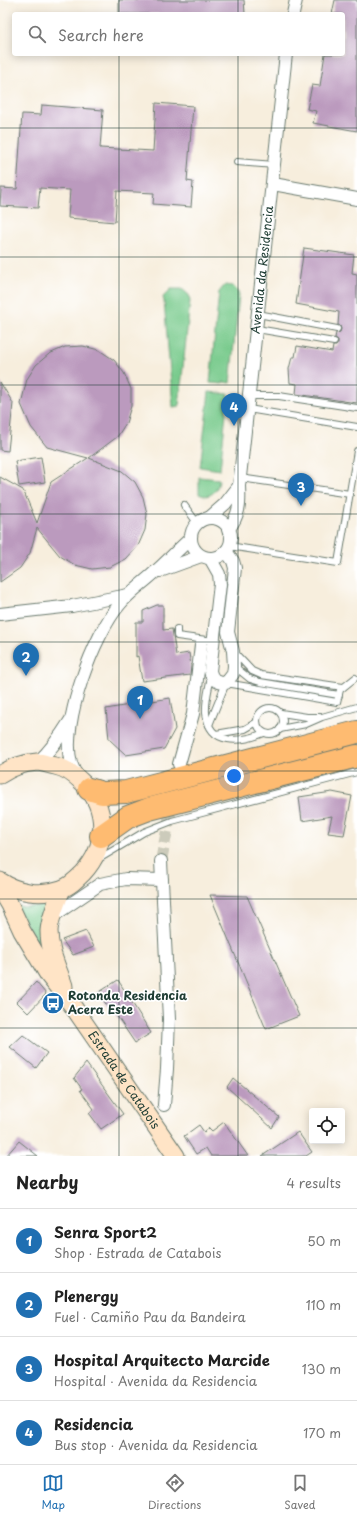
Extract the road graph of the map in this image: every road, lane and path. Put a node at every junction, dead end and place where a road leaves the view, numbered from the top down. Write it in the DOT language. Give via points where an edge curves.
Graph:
graph roads {
  1 [pos="296,0"];
  2 [pos="293,12"];
  3 [pos="286,56"];
  4 [pos="237,162"];
  5 [pos="275,165"];
  6 [pos="273,184"];
  7 [pos="357,198"];
  8 [pos="258,314"];
  9 [pos="257,329"];
  10 [pos="337,329"];
  11 [pos="334,342"];
  12 [pos="249,396"];
  13 [pos="357,408"];
  14 [pos="248,409"];
  15 [pos="357,427"];
  16 [pos="357,451"];
  17 [pos="240,482"];
  18 [pos="350,494"];
  19 [pos="184,505"];
  20 [pos="209,518"];
  21 [pos="198,524"];
  22 [pos="228,530"];
  23 [pos="191,538"];
  24 [pos="228,548"];
  25 [pos="206,557"];
  26 [pos="153,574"];
  27 [pos="128,595"];
  28 [pos="0,614"];
  29 [pos="178,629"];
  30 [pos="214,641"];
  31 [pos="202,645"];
  32 [pos="233,651"];
  33 [pos="234,666"];
  34 [pos="211,676"];
  35 [pos="355,678"];
  36 [pos="226,683"];
  37 [pos="343,687"];
  38 [pos="338,699"];
  39 [pos="357,707"];
  40 [pos="281,713"];
  41 [pos="73,715"];
  42 [pos="322,717"];
  43 [pos="257,722"];
  44 [pos="209,725"];
  45 [pos="280,729"];
  46 [pos="357,732"];
  47 [pos="264,733"];
  48 [pos="216,734"];
  49 [pos="357,756"];
  50 [pos="38,762"];
  51 [pos="0,764"];
  52 [pos="179,764"];
  53 [pos="19,766"];
  54 [pos="357,772"];
  55 [pos="0,775"];
  56 [pos="90,786"];
  57 [pos="107,832"];
  58 [pos="161,861"];
  59 [pos="92,863"];
  60 [pos="162,880"];
  61 [pos="0,881"];
  62 [pos="0,888"];
  63 [pos="62,889"];
  64 [pos="53,916"];
  65 [pos="72,1005"];
  66 [pos="164,1105"];
  67 [pos="176,1156"];
  1 -- 2 [label="street"];
  3 -- 5 [label="street, Avenida da Residencia"];
  4 -- 5 [label="lane"];
  5 -- 6 [label="street, Avenida da Residencia"];
  6 -- 7 [label="street"];
  6 -- 8 [label="street, Avenida da Residencia"];
  8 -- 9 [label="street, Avenida da Residencia"];
  8 -- 10 [label="lane"];
  9 -- 11 [label="lane"];
  9 -- 12 [label="street, Avenida da Residencia"];
  12 -- 13 [label="lane" via="279,396"];
  12 -- 14 [label="street, Avenida da Residencia"];
  14 -- 15 [label="lane"];
  14 -- 17 [label="street, Avenida da Residencia"];
  16 -- 18 [label="lane"];
  17 -- 18 [label="lane"];
  17 -- 20 [label="street" via="225,504"];
  17 -- 22 [label="street, Avenida da Residencia" via="239,511"];
  18 -- 24 [label="lane" via="338,563"];
  19 -- 21 [label="lane"];
  20 -- 21 [label="street"];
  20 -- 22 [label="street" via="223,523"];
  21 -- 23 [label="street"];
  22 -- 24 [label="street"];
  23 -- 25 [label="street" via="194,548"];
  23 -- 26 [label="street"];
  24 -- 25 [label="street" via="221,555"];
  24 -- 32 [label="street" via="235,568 228,624"];
  25 -- 26 [label="street" via="179,563"];
  25 -- 30 [label="street" via="219,574 220,584"];
  26 -- 27 [label="street"];
  27 -- 28 [label="street" via="72,606"];
  27 -- 41 [label="street" via="100,635 87,665"];
  29 -- 30 [label="lane" via="177,636"];
  30 -- 34 [label="street"];
  31 -- 52 [label="street" via="193,714"];
  32 -- 33 [label="street"];
  32 -- 37 [label="lane" via="252,671 261,675"];
  33 -- 36 [label="street" via="233,674"];
  33 -- 38 [label="lane" via="250,679"];
  34 -- 36 [label="street" via="221,683"];
  34 -- 44 [label="lane" via="206,712"];
  35 -- 37 [label="lane"];
  36 -- 38 [label="lane"];
  36 -- 44 [label="lane"];
  37 -- 38 [label="lane"];
  39 -- 42 [label="lane"];
  40 -- 42 [label="lane"];
  40 -- 43 [label="lane" via="274,708 265,708 258,714"];
  40 -- 45 [label="lane" via="283,721"];
  41 -- 50 [label="street" via="57,742"];
  41 -- 56 [label="street" via="70,729 71,763"];
  42 -- 45 [label="lane" via="306,724"];
  43 -- 47 [label="lane"];
  43 -- 48 [label="lane" via="245,729"];
  44 -- 48 [label="lane"];
  45 -- 47 [label="lane" via="273,734"];
  46 -- 56 [label="highway" via="126,792"];
  47 -- 48 [label="lane" via="238,740 230,740"];
  49 -- 57 [label="highway" via="149,809 128,817"];
  50 -- 53 [label="main road"];
  50 -- 56 [label="main road" via="59,767"];
  51 -- 53 [label="main road"];
  53 -- 55 [label="main road"];
  54 -- 59 [label="lane" via="172,820 144,832"];
  56 -- 57 [label="main road"];
  57 -- 59 [label="main road"];
  58 -- 60 [label="street"];
  59 -- 63 [label="main road" via="77,879"];
  60 -- 64 [label="street" via="126,879 100,884"];
  60 -- 66 [label="street" via="169,1019"];
  61 -- 63 [label="main road" via="8,887 25,892 42,893"];
  62 -- 65 [label="main road, Estrada de Catabois" via="34,952"];
  63 -- 64 [label="main road, Estrada de Catabois"];
  64 -- 65 [label="main road, Estrada de Catabois" via="49,930 52,955"];
  65 -- 67 [label="main road, Estrada de Catabois"];
}
